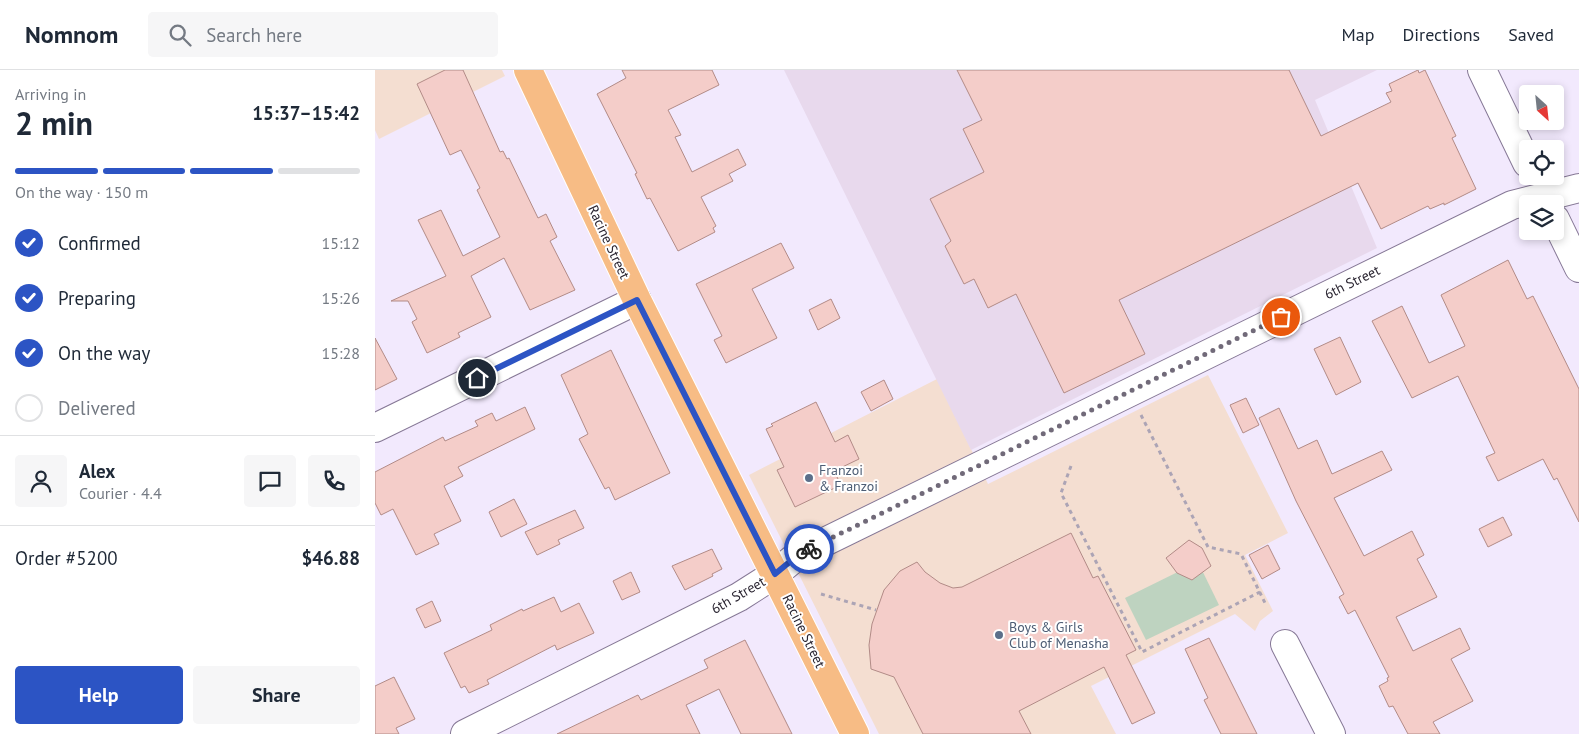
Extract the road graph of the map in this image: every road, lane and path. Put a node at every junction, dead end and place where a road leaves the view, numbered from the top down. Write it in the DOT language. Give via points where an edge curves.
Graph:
graph roads {
  1 [pos="528,70"];
  2 [pos="1482,70"];
  3 [pos="1519,146"];
  4 [pos="1579,188"];
  5 [pos="1557,195"];
  6 [pos="1519,203"];
  7 [pos="1564,238"];
  8 [pos="1579,268"];
  9 [pos="637,300"];
  10 [pos="1140,413"];
  11 [pos="375,428"];
  12 [pos="1071,466"];
  13 [pos="775,574"];
  14 [pos="1260,592"];
  15 [pos="821,594"];
  16 [pos="1266,605"];
  17 [pos="876,610"];
  18 [pos="1285,644"];
  19 [pos="465,734"];
  20 [pos="855,734"];
  21 [pos="1331,734"];
  1 -- 9 [label="main road, Racine Street"];
  2 -- 3 [label="street"];
  4 -- 5 [label="street, 6th Street"];
  6 -- 13 [label="street, 6th Street" via="1379,268 798,555"];
  7 -- 8 [label="street"];
  9 -- 11 [label="street"];
  9 -- 13 [label="main road, Racine Street"];
  10 -- 14 [label="path" via="1208,547 1241,554"];
  12 -- 14 [label="path" via="1061,492 1142,652"];
  13 -- 19 [label="street, 6th Street" via="739,597"];
  13 -- 20 [label="main road, Racine Street"];
  14 -- 16 [label="path"];
  15 -- 17 [label="path"];
  18 -- 21 [label="street"];
}
